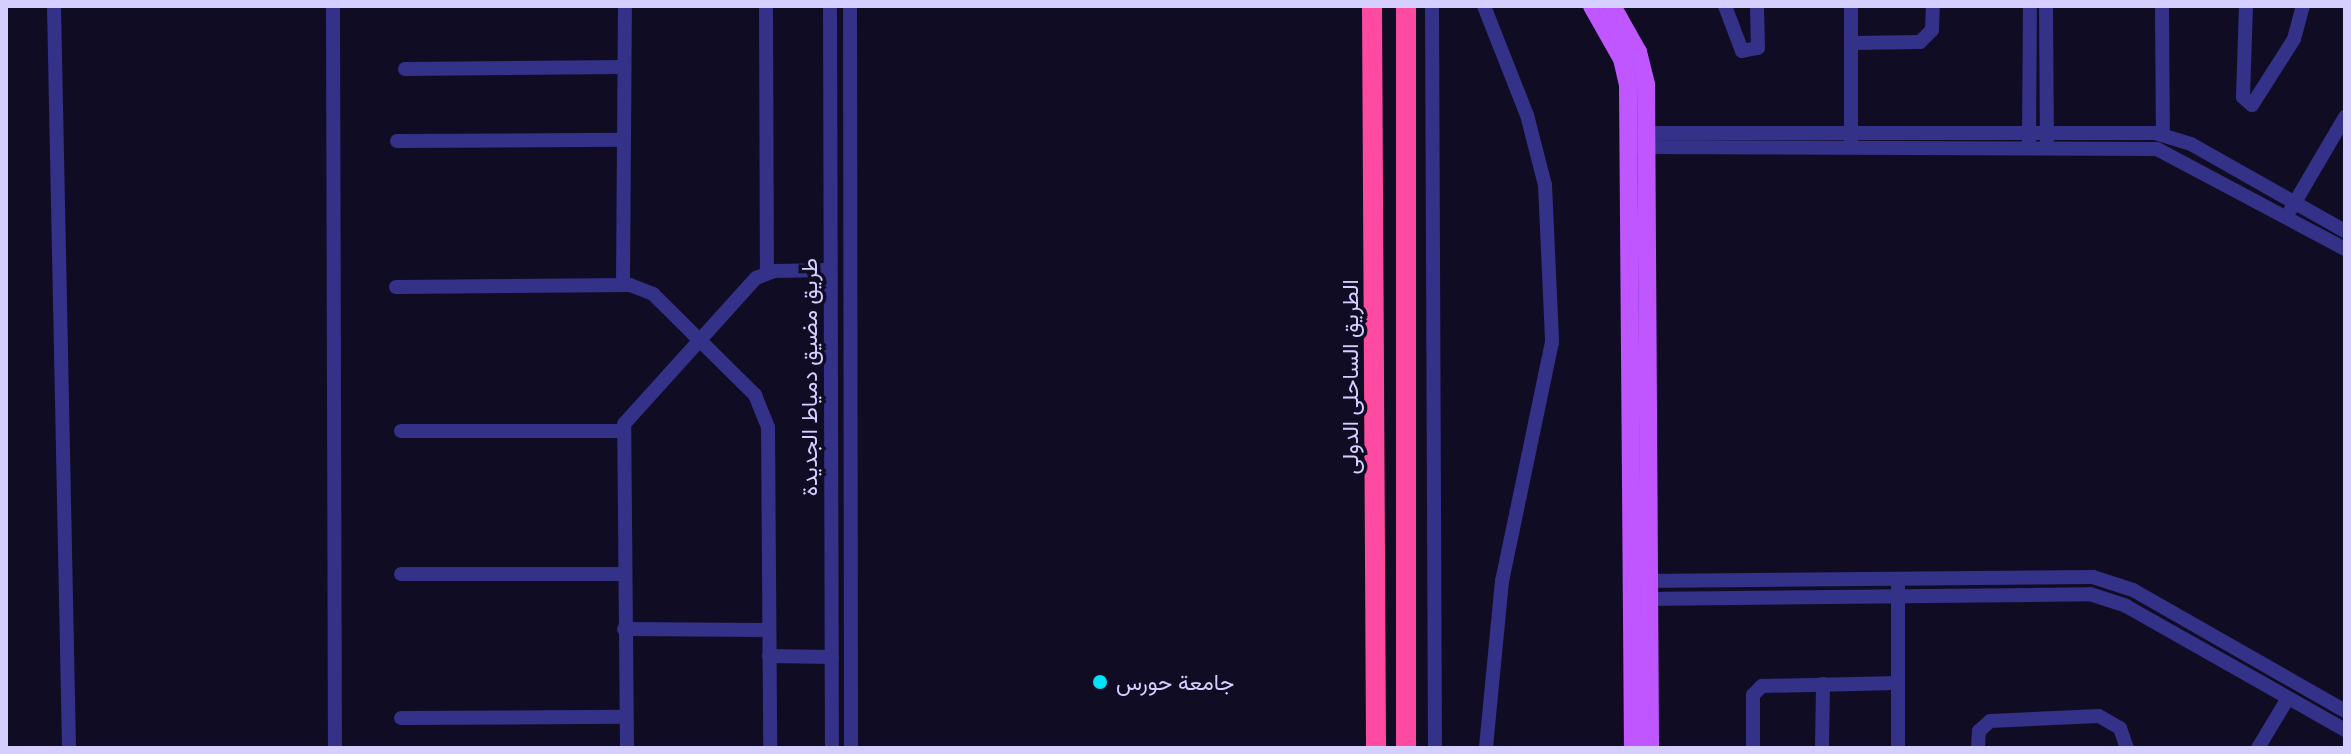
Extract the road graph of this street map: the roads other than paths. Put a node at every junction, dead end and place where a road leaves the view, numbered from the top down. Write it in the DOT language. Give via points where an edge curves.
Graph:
graph roads {
  1 [pos="54,6"];
  2 [pos="333,6"];
  3 [pos="625,6"];
  4 [pos="755,6"];
  5 [pos="830,6"];
  6 [pos="850,6"];
  7 [pos="1372,6"];
  8 [pos="1406,6"];
  9 [pos="1432,6"];
  10 [pos="1484,6"];
  11 [pos="1592,6"];
  12 [pos="1612,6"];
  13 [pos="1725,6"];
  14 [pos="1757,6"];
  15 [pos="1851,6"];
  16 [pos="1933,6"];
  17 [pos="2030,6"];
  18 [pos="2046,6"];
  19 [pos="2162,6"];
  20 [pos="2246,6"];
  21 [pos="2303,6"];
  22 [pos="766,14"];
  23 [pos="2030,39"];
  24 [pos="2046,39"];
  25 [pos="1851,43"];
  26 [pos="624,67"];
  27 [pos="405,69"];
  28 [pos="2345,117"];
  29 [pos="2163,134"];
  30 [pos="624,140"];
  31 [pos="1637,140"];
  32 [pos="397,141"];
  33 [pos="1851,141"];
  34 [pos="2030,141"];
  35 [pos="2047,141"];
  36 [pos="2295,203"];
  37 [pos="2287,216"];
  38 [pos="2345,231"];
  39 [pos="2345,249"];
  40 [pos="830,270"];
  41 [pos="767,273"];
  42 [pos="623,283"];
  43 [pos="396,287"];
  44 [pos="698,338"];
  45 [pos="850,353"];
  46 [pos="831,354"];
  47 [pos="401,431"];
  48 [pos="622,431"];
  49 [pos="401,574"];
  50 [pos="623,574"];
  51 [pos="1898,578"];
  52 [pos="1641,590"];
  53 [pos="1898,595"];
  54 [pos="2191,623"];
  55 [pos="624,629"];
  56 [pos="769,630"];
  57 [pos="2182,638"];
  58 [pos="769,656"];
  59 [pos="832,657"];
  60 [pos="1898,683"];
  61 [pos="1823,684"];
  62 [pos="2288,698"];
  63 [pos="2345,711"];
  64 [pos="626,717"];
  65 [pos="401,718"];
  66 [pos="2345,730"];
  67 [pos="69,748"];
  68 [pos="335,748"];
  69 [pos="627,748"];
  70 [pos="770,748"];
  71 [pos="832,748"];
  72 [pos="851,748"];
  73 [pos="1376,748"];
  74 [pos="1406,748"];
  75 [pos="1435,748"];
  76 [pos="1486,748"];
  77 [pos="1633,748"];
  78 [pos="1650,748"];
  79 [pos="1753,748"];
  80 [pos="1822,748"];
  81 [pos="1898,748"];
  82 [pos="1978,748"];
  83 [pos="2127,748"];
  84 [pos="2258,748"];
  1 -- 67 [label="street"];
  2 -- 68 [label="street"];
  3 -- 26 [label="street"];
  4 -- 22 [label="street"];
  5 -- 40 [label="street, طريق مضيق دمياط الجديدة"];
  6 -- 45 [label="street, طريق مضيق دمياط الجديدة"];
  7 -- 73 [label="highway, الطريق الساحلى الدولى"];
  8 -- 74 [label="highway"];
  9 -- 75 [label="street"];
  10 -- 76 [label="street" via="1527,115 1545,185 1552,342 1502,581"];
  11 -- 31 [label="main road" via="1625,66"];
  12 -- 31 [label="main road" via="1644,68"];
  13 -- 14 [label="street" via="1742,51 1758,48"];
  15 -- 25 [label="street"];
  16 -- 25 [label="street" via="1932,30 1920,42"];
  17 -- 23 [label="street"];
  18 -- 24 [label="street"];
  19 -- 29 [label="street"];
  20 -- 21 [label="street" via="2243,97 2252,105 2294,39"];
  22 -- 41 [label="street"];
  23 -- 24 [label="street"];
  23 -- 34 [label="street"];
  24 -- 35 [label="street"];
  25 -- 33 [label="street"];
  26 -- 27 [label="street"];
  26 -- 30 [label="street"];
  28 -- 36 [label="street"];
  29 -- 35 [label="street"];
  29 -- 36 [label="street"];
  30 -- 32 [label="street"];
  30 -- 42 [label="street"];
  31 -- 33 [label="street"];
  31 -- 52 [label="main road"];
  33 -- 34 [label="street"];
  34 -- 35 [label="street"];
  35 -- 37 [label="street" via="2165,151"];
  36 -- 37 [label="street"];
  36 -- 38 [label="street"];
  37 -- 39 [label="street"];
  40 -- 41 [label="street"];
  40 -- 46 [label="street, طريق مضيق دمياط الجديدة"];
  41 -- 44 [label="street"];
  42 -- 43 [label="street"];
  42 -- 44 [label="street" via="653,294"];
  44 -- 48 [label="street"];
  44 -- 56 [label="street" via="750,388 766,418"];
  45 -- 46 [label="street"];
  45 -- 72 [label="street, طريق مضيق دمياط الجديدة"];
  46 -- 59 [label="street, طريق مضيق دمياط الجديدة"];
  47 -- 48 [label="street"];
  48 -- 50 [label="street"];
  49 -- 50 [label="street"];
  50 -- 55 [label="street"];
  51 -- 52 [label="street"];
  51 -- 53 [label="street"];
  51 -- 54 [label="street" via="2093,577 2121,584"];
  52 -- 53 [label="street"];
  52 -- 77 [label="main road"];
  52 -- 78 [label="main road"];
  53 -- 57 [label="street" via="2090,594 2126,606"];
  53 -- 60 [label="street"];
  54 -- 57 [label="street"];
  54 -- 63 [label="street"];
  55 -- 56 [label="street"];
  55 -- 64 [label="street"];
  56 -- 58 [label="street"];
  57 -- 62 [label="street"];
  58 -- 59 [label="street"];
  58 -- 70 [label="street"];
  59 -- 71 [label="street, طريق مضيق دمياط الجديدة"];
  60 -- 61 [label="street"];
  60 -- 81 [label="street"];
  61 -- 79 [label="street" via="1756,689"];
  61 -- 80 [label="street"];
  62 -- 66 [label="street"];
  62 -- 84 [label="street"];
  64 -- 65 [label="street"];
  64 -- 69 [label="street"];
  82 -- 83 [label="street" via="1979,731 1990,721 2099,716 2120,728"];
}
